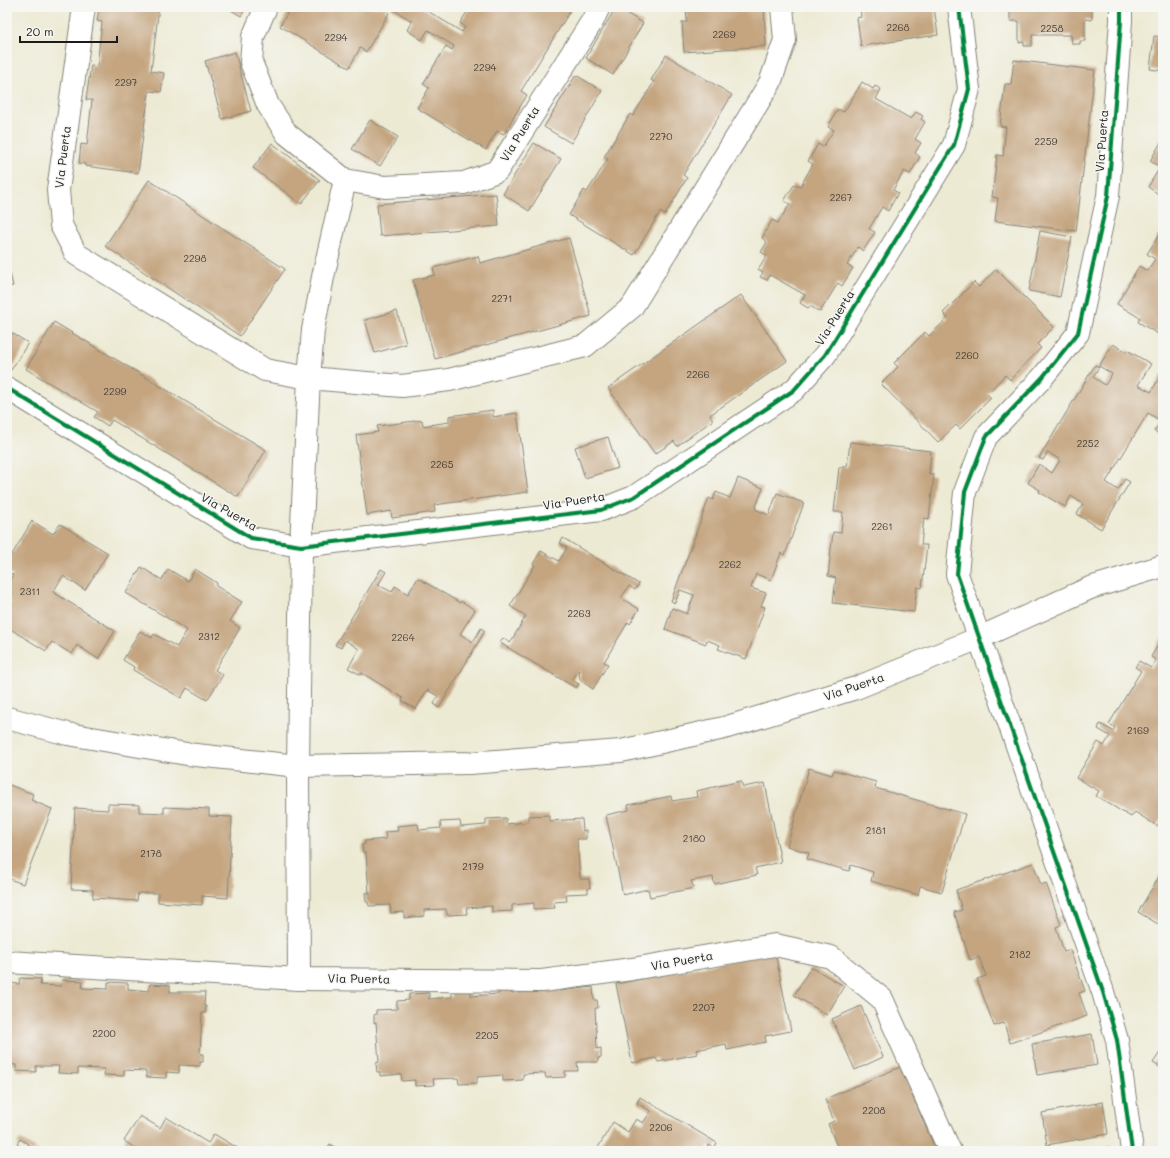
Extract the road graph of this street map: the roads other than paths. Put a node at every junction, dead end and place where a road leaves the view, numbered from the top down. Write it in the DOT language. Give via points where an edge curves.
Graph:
graph roads {
  1 [pos="84,7"];
  2 [pos="266,7"];
  3 [pos="599,7"];
  4 [pos="782,7"];
  5 [pos="959,7"];
  6 [pos="1121,7"];
  7 [pos="345,180"];
  8 [pos="309,378"];
  9 [pos="7,388"];
  10 [pos="301,546"];
  11 [pos="1163,566"];
  12 [pos="979,638"];
  13 [pos="7,718"];
  14 [pos="298,766"];
  15 [pos="7,962"];
  16 [pos="299,979"];
  17 [pos="950,1151"];
  18 [pos="1132,1151"];
  1 -- 8 [label="street, Via Puerta" via="58,190 61,225 76,254 265,370"];
  2 -- 7 [label="street, Via Puerta" via="253,37 251,62 268,105 287,134"];
  3 -- 7 [label="street, Via Puerta" via="497,170 464,183 449,184 385,188"];
  4 -- 8 [label="street, Via Puerta" via="785,40 770,83 632,307 586,346 449,380 402,386"];
  5 -- 10 [label="street, Via Puerta" via="969,89 954,145 825,355 794,390 634,497 601,510"];
  6 -- 12 [label="street, Via Puerta" via="1108,196 1078,333 1042,378 986,437 964,492 957,574"];
  7 -- 8 [label="street" via="312,330"];
  8 -- 10 [label="street"];
  9 -- 10 [label="street, Via Puerta" via="251,538"];
  10 -- 14 [label="street"];
  11 -- 12 [label="street, Via Puerta" via="1090,588"];
  12 -- 14 [label="street, Via Puerta" via="856,688 724,728 622,750 470,764"];
  12 -- 18 [label="street" via="1103,992 1117,1040"];
  13 -- 14 [label="street, Via Puerta" via="68,734 187,754"];
  14 -- 16 [label="street"];
  15 -- 16 [label="street, Via Puerta"];
  16 -- 17 [label="street, Via Puerta" via="542,981 775,945 831,957 882,999"];
}
